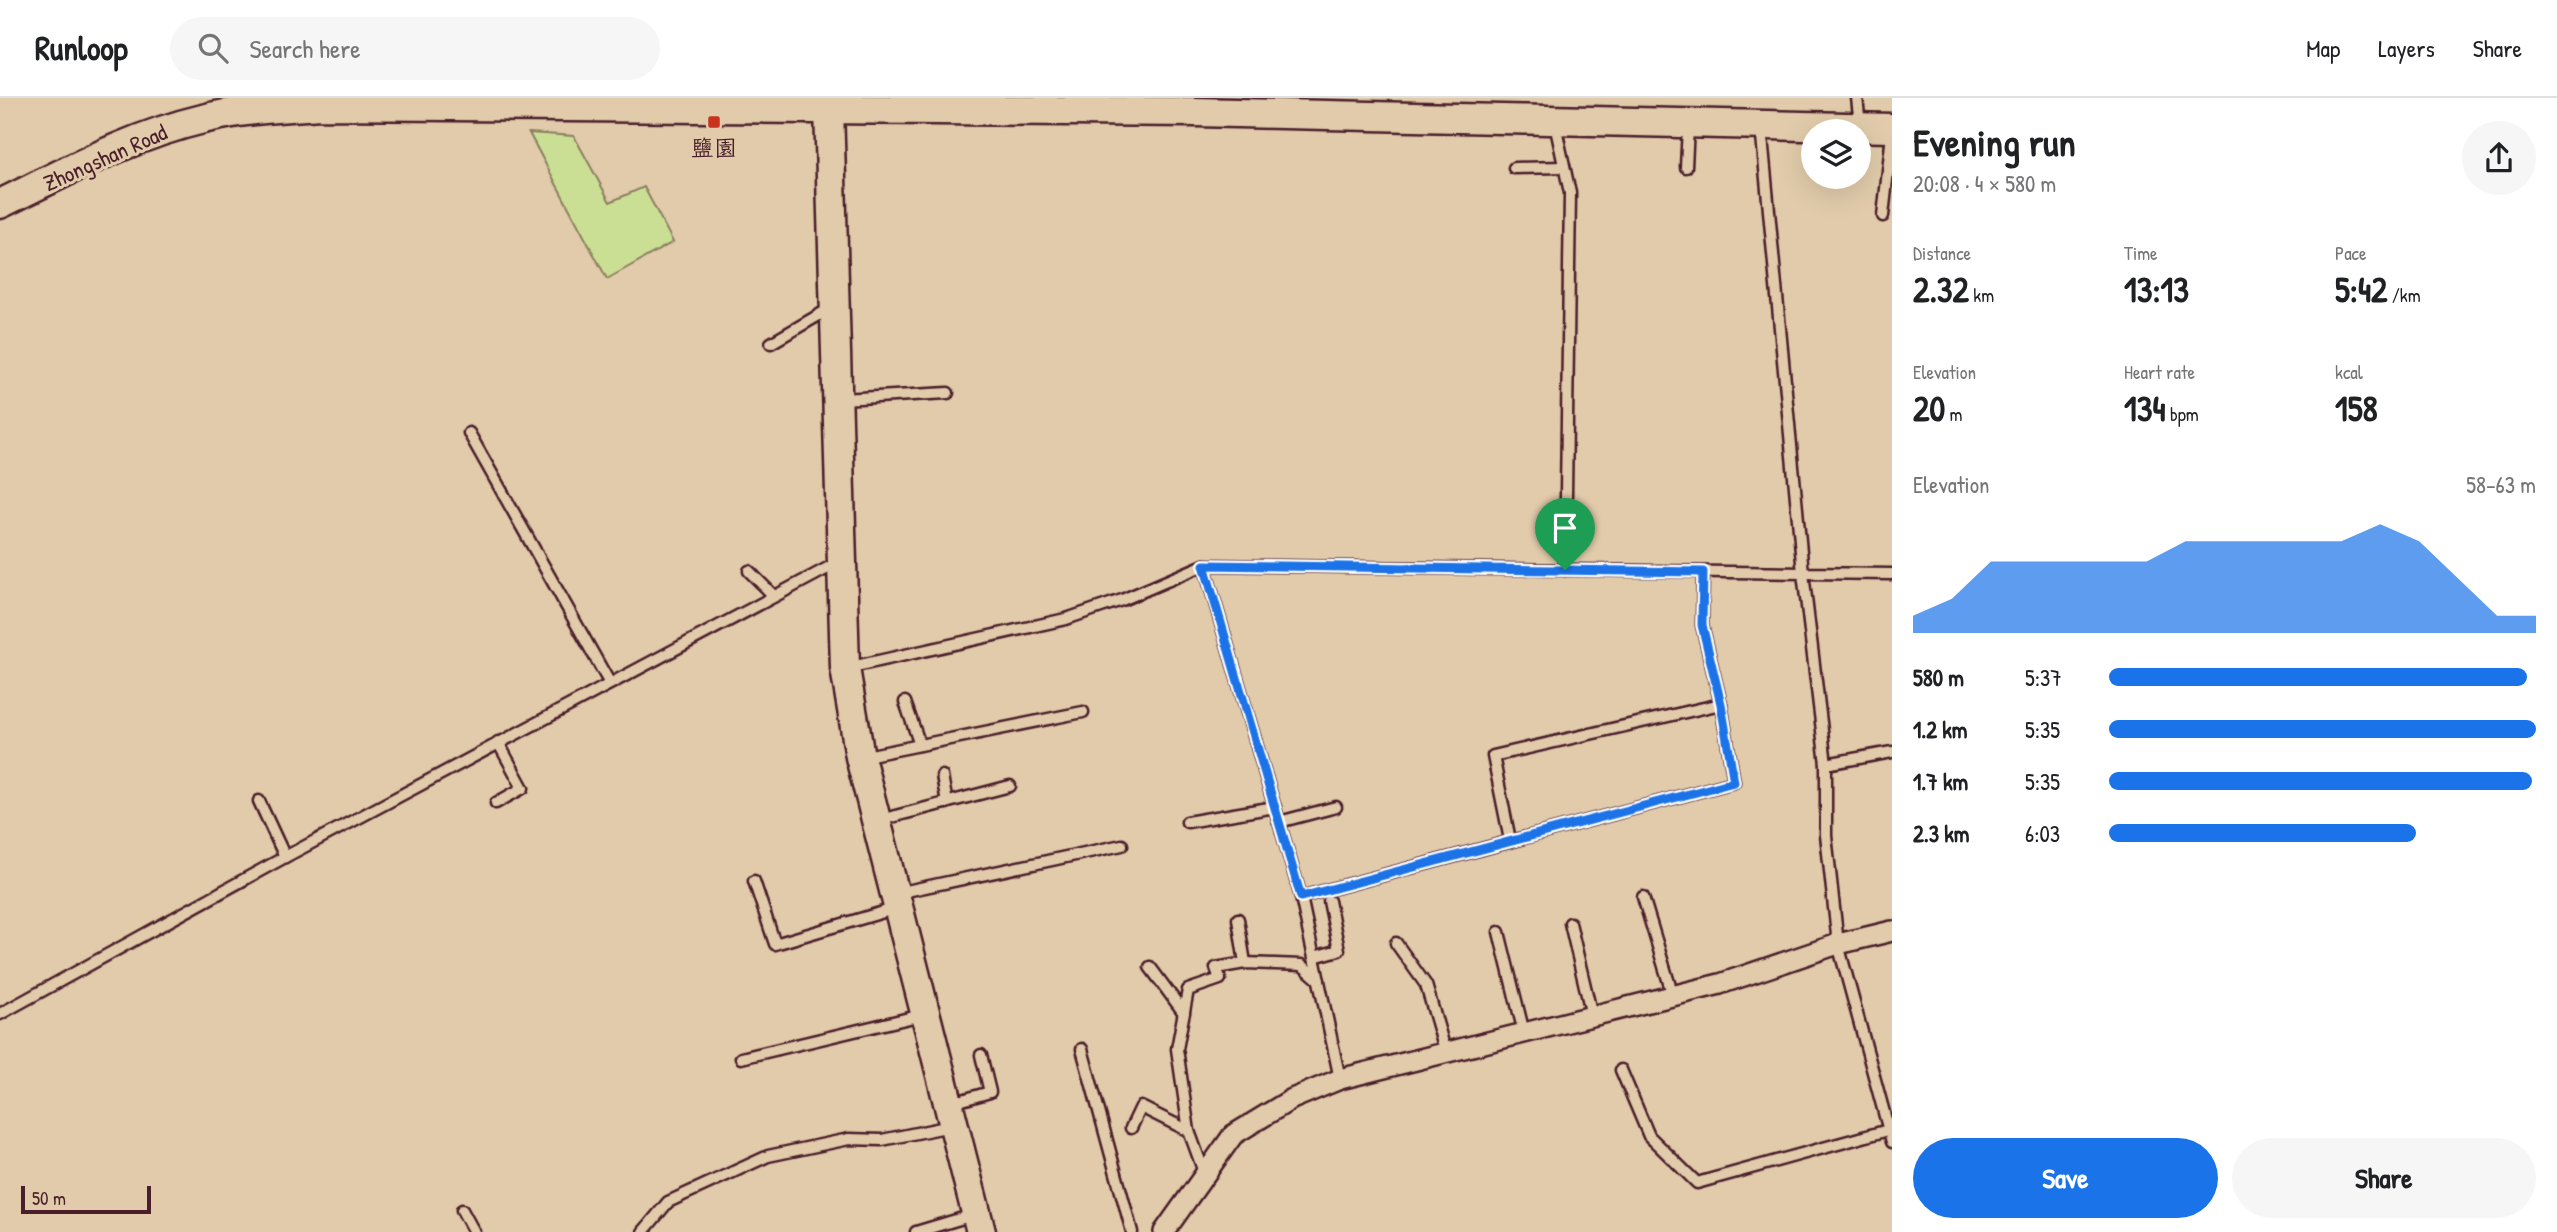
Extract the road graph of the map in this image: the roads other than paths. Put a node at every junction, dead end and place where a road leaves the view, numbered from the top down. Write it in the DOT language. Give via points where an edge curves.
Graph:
graph roads {
  1 [pos="1857,98"];
  2 [pos="827,101"];
  3 [pos="1115,105"];
  4 [pos="1194,105"];
  5 [pos="1271,106"];
  6 [pos="1859,119"];
  7 [pos="1554,120"];
  8 [pos="1688,123"];
  9 [pos="1761,125"];
  10 [pos="1801,126"];
  11 [pos="1871,128"];
  12 [pos="1892,128"];
  13 [pos="1892,134"];
  14 [pos="1564,167"];
  15 [pos="1686,167"];
  16 [pos="1514,168"];
  17 [pos="0,204"];
  18 [pos="1883,216"];
  19 [pos="835,306"];
  20 [pos="771,343"];
  21 [pos="948,393"];
  22 [pos="837,399"];
  23 [pos="469,433"];
  24 [pos="840,561"];
  25 [pos="1204,565"];
  26 [pos="1565,570"];
  27 [pos="749,571"];
  28 [pos="1703,572"];
  29 [pos="1803,573"];
  30 [pos="1892,574"];
  31 [pos="774,596"];
  32 [pos="845,668"];
  33 [pos="609,682"];
  34 [pos="905,702"];
  35 [pos="1721,704"];
  36 [pos="1083,712"];
  37 [pos="498,742"];
  38 [pos="920,745"];
  39 [pos="1892,752"];
  40 [pos="860,757"];
  41 [pos="1826,764"];
  42 [pos="942,776"];
  43 [pos="1010,786"];
  44 [pos="260,801"];
  45 [pos="496,803"];
  46 [pos="947,803"];
  47 [pos="1275,807"];
  48 [pos="1336,807"];
  49 [pos="876,821"];
  50 [pos="1187,822"];
  51 [pos="1279,822"];
  52 [pos="1510,839"];
  53 [pos="1122,845"];
  54 [pos="285,857"];
  55 [pos="754,881"];
  56 [pos="1301,897"];
  57 [pos="1643,897"];
  58 [pos="895,901"];
  59 [pos="1329,901"];
  60 [pos="1238,919"];
  61 [pos="1570,923"];
  62 [pos="1892,931"];
  63 [pos="1499,932"];
  64 [pos="1396,943"];
  65 [pos="1838,944"];
  66 [pos="1314,957"];
  67 [pos="1245,963"];
  68 [pos="1150,967"];
  69 [pos="1319,980"];
  70 [pos="1673,996"];
  71 [pos="1184,1013"];
  72 [pos="0,1014"];
  73 [pos="926,1014"];
  74 [pos="1592,1016"];
  75 [pos="1524,1033"];
  76 [pos="1082,1049"];
  77 [pos="1446,1053"];
  78 [pos="981,1055"];
  79 [pos="741,1058"];
  80 [pos="1621,1070"];
  81 [pos="1340,1079"];
  82 [pos="951,1115"];
  83 [pos="1131,1128"];
  84 [pos="1891,1129"];
  85 [pos="1189,1131"];
  86 [pos="1892,1142"];
  87 [pos="1205,1175"];
  88 [pos="462,1210"];
  89 [pos="979,1223"];
  90 [pos="474,1232"];
  91 [pos="643,1232"];
  92 [pos="916,1232"];
  93 [pos="1132,1232"];
  94 [pos="1164,1232"];
  1 -- 6 [label="lane"];
  2 -- 3 [label="main road, Zhongshan Road"];
  2 -- 17 [label="main road, Zhongshan Road" via="320,105 255,110 204,118 151,134"];
  2 -- 19 [label="main road"];
  3 -- 4 [label="main road, Zhongshan Road"];
  4 -- 5 [label="main road, Zhongshan Road"];
  5 -- 7 [label="main road, Zhongshan Road"];
  7 -- 8 [label="main road, Zhongshan Road"];
  7 -- 14 [label="lane"];
  8 -- 9 [label="main road, Zhongshan Road"];
  8 -- 15 [label="lane"];
  9 -- 10 [label="main road, Zhongshan Road"];
  9 -- 29 [label="lane"];
  11 -- 12 [label="main road, Zhongshan Road"];
  13 -- 18 [label="lane"];
  14 -- 16 [label="lane"];
  14 -- 26 [label="lane" via="1570,193"];
  19 -- 20 [label="lane"];
  19 -- 22 [label="main road"];
  21 -- 22 [label="lane"];
  22 -- 24 [label="main road"];
  23 -- 33 [label="lane"];
  24 -- 31 [label="lane"];
  24 -- 32 [label="main road"];
  25 -- 26 [label="lane"];
  25 -- 32 [label="lane" via="1066,618"];
  25 -- 47 [label="lane"];
  26 -- 28 [label="lane"];
  27 -- 31 [label="lane"];
  28 -- 29 [label="lane"];
  28 -- 35 [label="lane" via="1702,625"];
  29 -- 30 [label="lane"];
  29 -- 41 [label="lane"];
  31 -- 33 [label="lane"];
  32 -- 40 [label="main road"];
  33 -- 37 [label="lane"];
  34 -- 38 [label="lane"];
  35 -- 52 [label="lane" via="1734,782"];
  35 -- 52 [label="lane" via="1493,756"];
  36 -- 38 [label="lane"];
  37 -- 45 [label="lane" via="523,788"];
  37 -- 54 [label="lane"];
  38 -- 40 [label="lane"];
  39 -- 41 [label="lane"];
  40 -- 49 [label="main road"];
  41 -- 65 [label="lane" via="1826,835"];
  42 -- 46 [label="lane"];
  43 -- 46 [label="lane"];
  44 -- 54 [label="lane"];
  46 -- 49 [label="lane"];
  47 -- 50 [label="lane"];
  47 -- 51 [label="lane"];
  48 -- 51 [label="lane"];
  49 -- 58 [label="main road"];
  51 -- 56 [label="lane"];
  52 -- 56 [label="lane"];
  53 -- 58 [label="lane"];
  54 -- 72 [label="lane"];
  55 -- 58 [label="lane" via="775,944"];
  56 -- 66 [label="lane"];
  57 -- 70 [label="lane"];
  58 -- 73 [label="main road"];
  59 -- 66 [label="lane" via="1339,950"];
  60 -- 67 [label="lane"];
  61 -- 74 [label="lane"];
  62 -- 65 [label="street"];
  63 -- 75 [label="lane"];
  64 -- 77 [label="lane" via="1426,985"];
  65 -- 70 [label="street"];
  65 -- 84 [label="lane"];
  66 -- 69 [label="lane"];
  67 -- 69 [label="lane" via="1302,965"];
  67 -- 71 [label="lane" via="1216,968 1220,979 1188,990"];
  68 -- 71 [label="lane"];
  69 -- 81 [label="lane"];
  70 -- 74 [label="street"];
  71 -- 85 [label="lane" via="1177,1049"];
  73 -- 79 [label="lane"];
  73 -- 82 [label="main road"];
  74 -- 75 [label="street"];
  75 -- 77 [label="street"];
  76 -- 93 [label="lane"];
  77 -- 81 [label="street"];
  78 -- 82 [label="lane" via="990,1092"];
  80 -- 84 [label="lane" via="1649,1136 1697,1183"];
  81 -- 87 [label="street" via="1292,1099 1233,1135"];
  82 -- 89 [label="main road"];
  82 -- 91 [label="lane" via="882,1140 849,1139 768,1156 668,1202"];
  83 -- 85 [label="lane" via="1141,1107"];
  84 -- 86 [label="lane"];
  85 -- 87 [label="lane"];
  87 -- 94 [label="street"];
  88 -- 90 [label="lane"];
  89 -- 92 [label="lane"];
}
